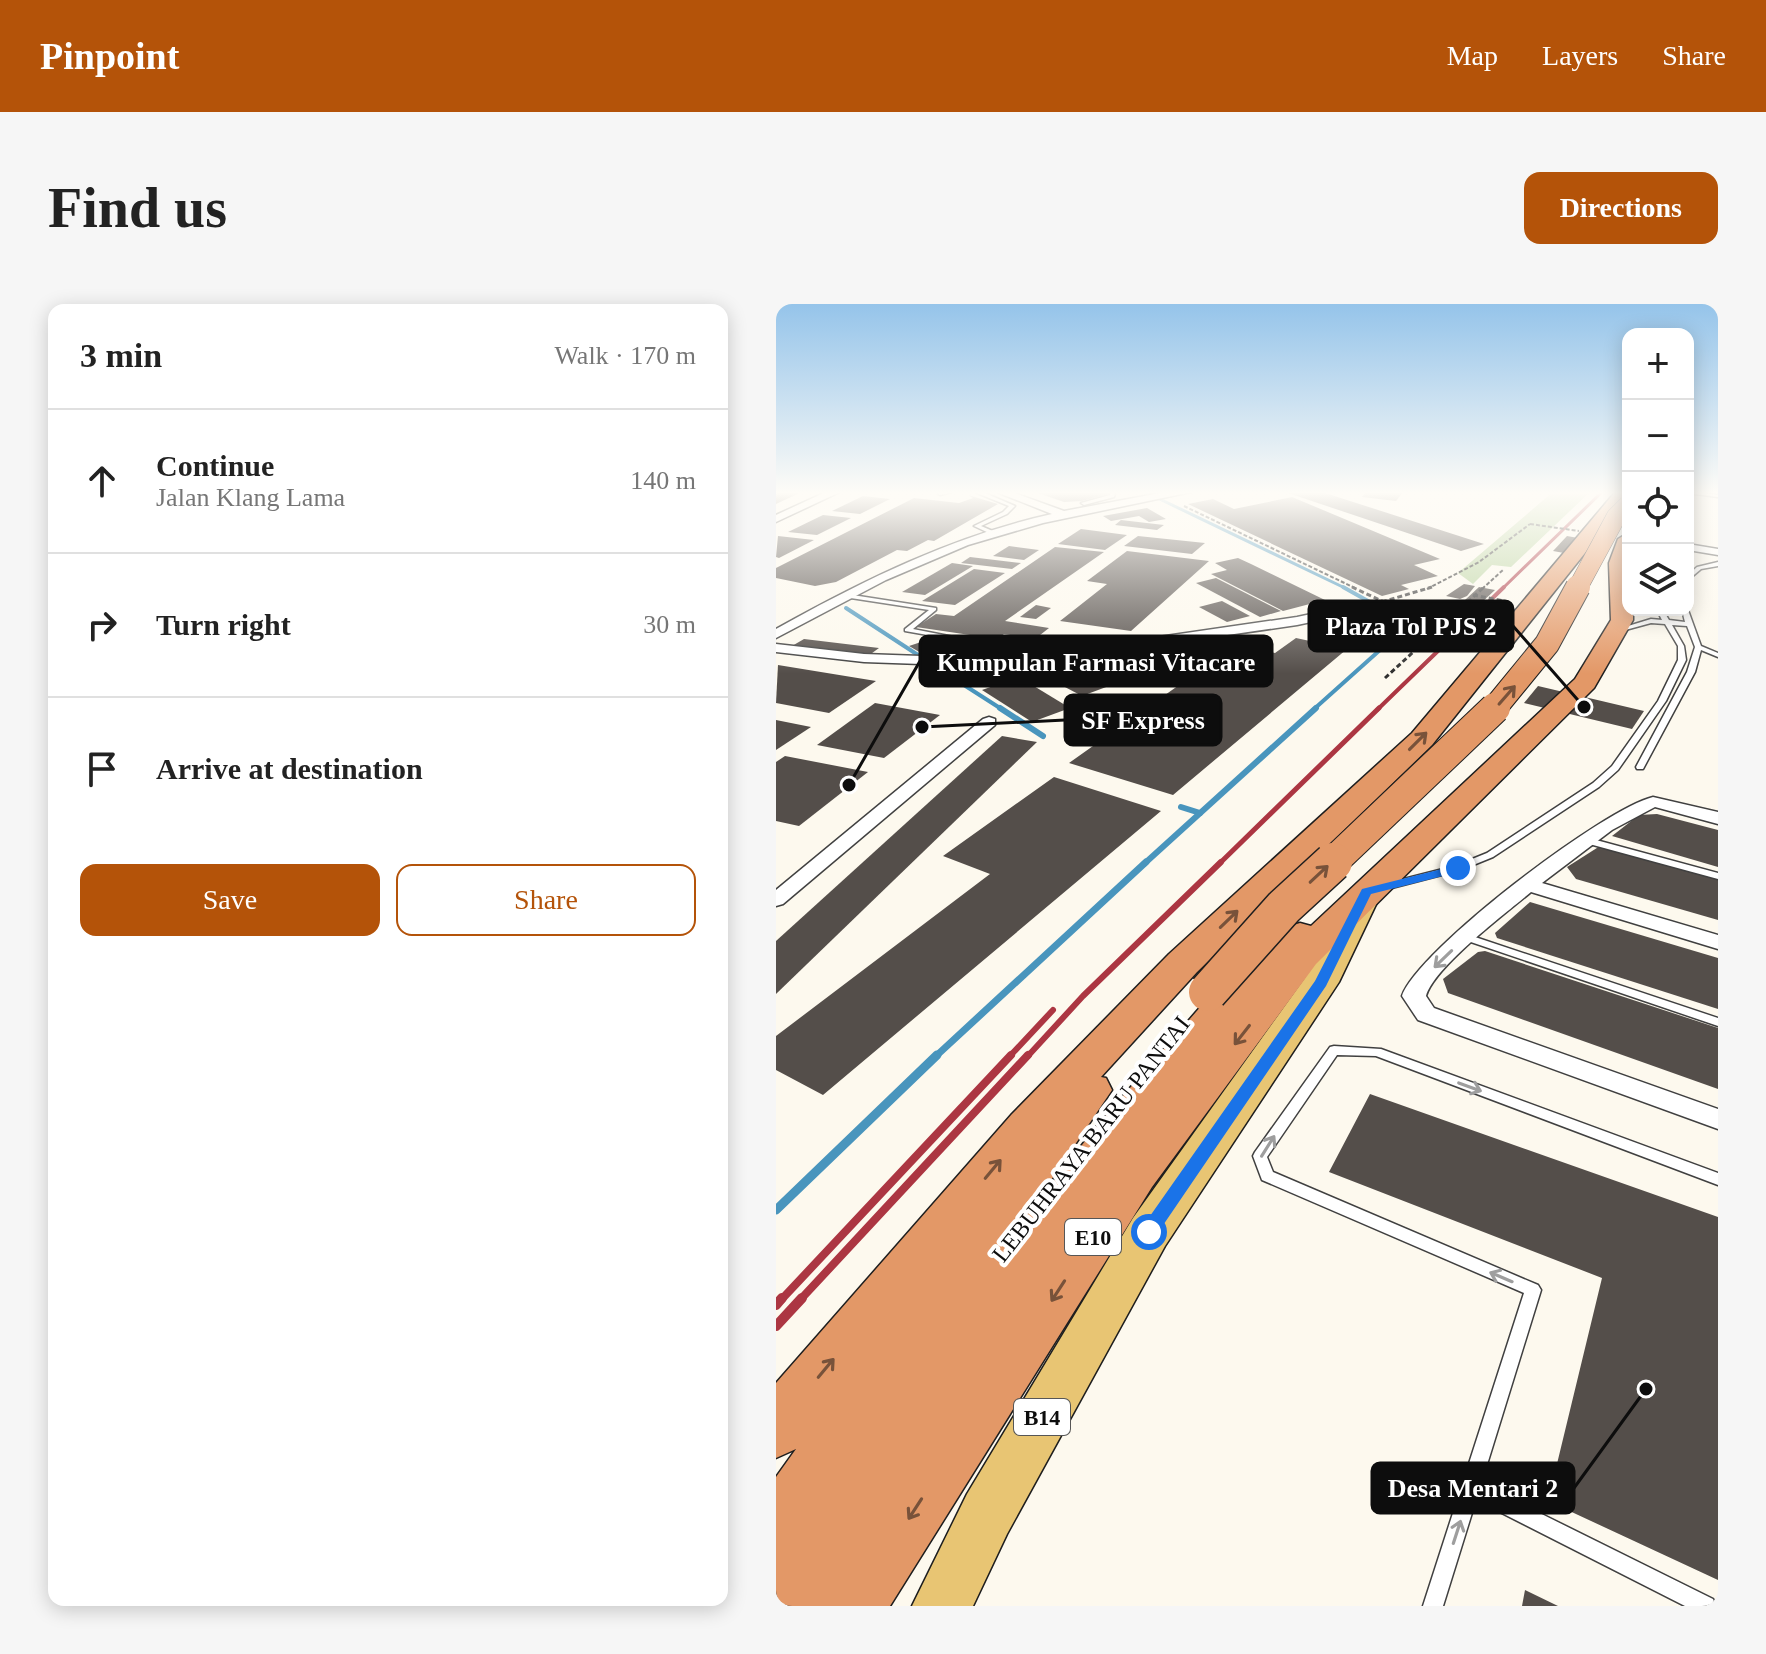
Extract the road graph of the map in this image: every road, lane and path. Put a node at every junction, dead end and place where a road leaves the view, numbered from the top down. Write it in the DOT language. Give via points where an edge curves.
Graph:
graph roads {
  1 [pos="945,552"];
  2 [pos="1279,552"];
  3 [pos="1496,552"];
  4 [pos="1575,552"];
  5 [pos="1597,552"];
  6 [pos="1622,555"];
  7 [pos="1718,564"];
  8 [pos="1504,569"];
  9 [pos="1694,573"];
  10 [pos="1622,578"];
  11 [pos="846,596"];
  12 [pos="1394,600"];
  13 [pos="1402,602"];
  14 [pos="1465,602"];
  15 [pos="1358,608"];
  16 [pos="1498,609"];
  17 [pos="776,613"];
  18 [pos="1622,616"];
  19 [pos="1665,616"];
  20 [pos="1675,616"];
  21 [pos="1686,616"];
  22 [pos="807,617"];
  23 [pos="1667,621"];
  24 [pos="1688,622"];
  25 [pos="1618,630"];
  26 [pos="776,634"];
  27 [pos="956,638"];
  28 [pos="1698,647"];
  29 [pos="776,648"];
  30 [pos="1718,655"];
  31 [pos="1385,678"];
  32 [pos="989,722"];
  33 [pos="1640,767"];
  34 [pos="1718,818"];
  35 [pos="1585,840"];
  36 [pos="1718,876"];
  37 [pos="1528,885"];
  38 [pos="1366,892"];
  39 [pos="776,900"];
  40 [pos="1466,937"];
  41 [pos="1718,942"];
  42 [pos="1183,963"];
  43 [pos="1718,1022"];
  44 [pos="1718,1119"];
  45 [pos="1718,1179"];
  46 [pos="776,1428"];
  47 [pos="1470,1488"];
  48 [pos="776,1531"];
  49 [pos="776,1589"];
  50 [pos="800,1606"];
  51 [pos="851,1606"];
  52 [pos="942,1606"];
  53 [pos="1433,1606"];
  54 [pos="1706,1606"];
  1 -- 11 [label="street"];
  2 -- 12 [label="path" via="1382,602"];
  3 -- 12 [label="path, bridge" via="1468,571"];
  42 -- 4 [label="highway, one-way" via="1422,739"];
  49 -- 5 [label="highway, LEBUHRAYA BARU PANTAI / E10, one-way, bridge" via="998,1257 1146,1060 1284,907 1477,728 1516,685 1547,644"];
  6 -- 10 [label="highway, E10"];
  7 -- 9 [label="lane"];
  8 -- 31 [label="path"];
  11 -- 22 [label="street"];
  11 -- 27 [label="lane" via="932,608 907,630"];
  12 -- 13 [label="path"];
  14 -- 16 [label="path, bridge" via="1473,595 1504,601"];
  15 -- 29 [label="street" via="1007,663 864,658"];
  17 -- 22 [label="street"];
  18 -- 25 [label="highway, E10"];
  19 -- 23 [label="lane"];
  20 -- 24 [label="lane"];
  21 -- 24 [label="lane"];
  22 -- 26 [label="street"];
  23 -- 24 [label="lane"];
  23 -- 25 [label="lane"];
  23 -- 38 [label="lane" via="1681,646 1679,670 1615,768 1490,855"];
  24 -- 28 [label="lane"];
  25 -- 38 [label="highway, E10" via="1574,697"];
  28 -- 30 [label="lane"];
  28 -- 33 [label="lane" via="1691,672"];
  32 -- 39 [label="street"];
  34 -- 35 [label="street" via="1653,802"];
  35 -- 36 [label="lane"];
  35 -- 37 [label="street"];
  37 -- 40 [label="street"];
  37 -- 41 [label="street"];
  38 -- 50 [label="highway" via="1281,948 1236,989 1099,1154 896,1450"];
  38 -- 51 [label="highway, E10, one-way" via="1303,955 1135,1173"];
  38 -- 52 [label="main road, B14" via="1321,982 1149,1232 987,1514"];
  40 -- 43 [label="lane"];
  40 -- 44 [label="street, one-way" via="1418,983 1414,996 1426,1014"];
  46 -- 42 [label="highway, one-way" via="1028,1127"];
  42 -- 48 [label="highway"];
  47 -- 45 [label="lane, one-way" via="1533,1290 1267,1176 1260,1156 1334,1050 1377,1052"];
  53 -- 47 [label="lane, one-way"];
  47 -- 54 [label="lane"];
}
